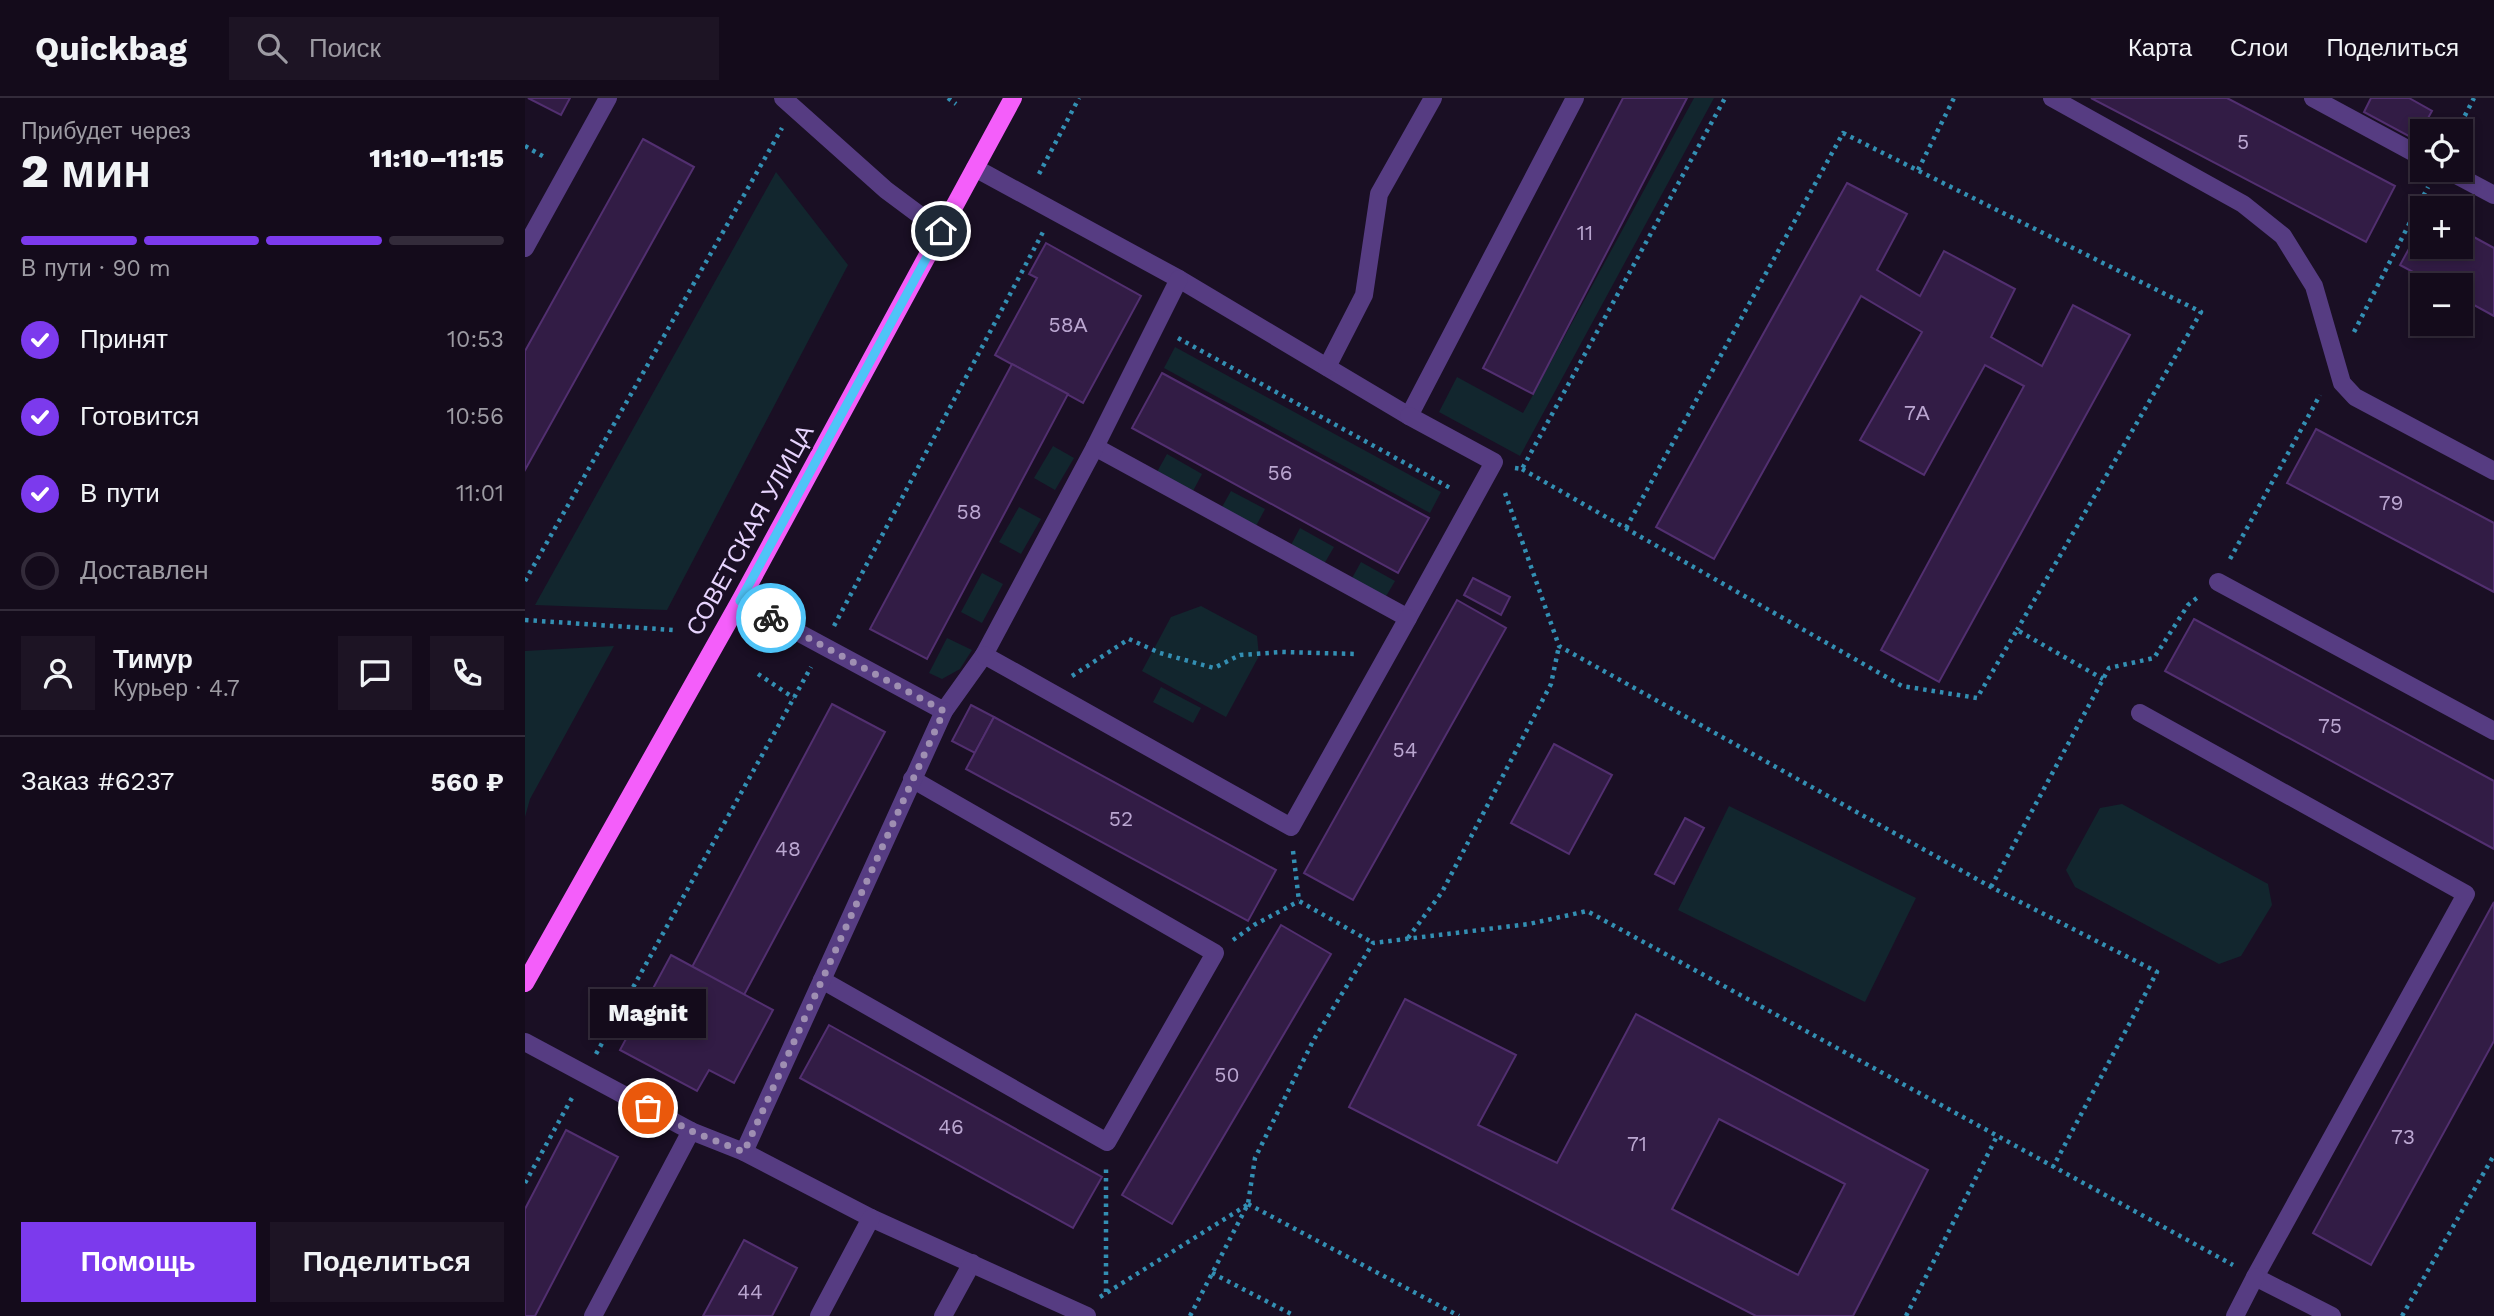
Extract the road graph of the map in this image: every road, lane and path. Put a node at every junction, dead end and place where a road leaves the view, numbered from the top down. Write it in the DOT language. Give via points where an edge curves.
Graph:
graph roads {
  1 [pos="608,98"];
  2 [pos="783,98"];
  3 [pos="949,98"];
  4 [pos="1013,98"];
  5 [pos="1079,98"];
  6 [pos="1433,98"];
  7 [pos="1575,98"];
  8 [pos="1725,98"];
  9 [pos="1954,98"];
  10 [pos="2052,98"];
  11 [pos="2312,98"];
  12 [pos="2474,98"];
  13 [pos="956,104"];
  14 [pos="2463,119"];
  15 [pos="782,127"];
  16 [pos="2410,151"];
  17 [pos="975,168"];
  18 [pos="1918,170"];
  19 [pos="2431,182"];
  20 [pos="2470,182"];
  21 [pos="2494,195"];
  22 [pos="1037,203"];
  23 [pos="941,231"];
  24 [pos="525,248"];
  25 [pos="1179,279"];
  26 [pos="1156,326"];
  27 [pos="2337,364"];
  28 [pos="1327,367"];
  29 [pos="1409,416"];
  30 [pos="1095,447"];
  31 [pos="1494,462"];
  32 [pos="1522,469"];
  33 [pos="2494,471"];
  34 [pos="1473,500"];
  35 [pos="1626,528"];
  36 [pos="525,580"];
  37 [pos="2218,582"];
  38 [pos="740,601"];
  39 [pos="1408,618"];
  40 [pos="525,620"];
  41 [pos="673,630"];
  42 [pos="2017,630"];
  43 [pos="823,645"];
  44 [pos="1559,646"];
  45 [pos="984,654"];
  46 [pos="1387,655"];
  47 [pos="758,674"];
  48 [pos="2103,679"];
  49 [pos="1049,691"];
  50 [pos="794,698"];
  51 [pos="944,711"];
  52 [pos="2140,713"];
  53 [pos="2494,731"];
  54 [pos="912,779"];
  55 [pos="1291,827"];
  56 [pos="1991,887"];
  57 [pos="1299,901"];
  58 [pos="1408,939"];
  59 [pos="1373,943"];
  60 [pos="1215,953"];
  61 [pos="822,980"];
  62 [pos="525,983"];
  63 [pos="525,1042"];
  64 [pos="585,1074"];
  65 [pos="691,1131"];
  66 [pos="1997,1136"];
  67 [pos="1107,1142"];
  68 [pos="744,1152"];
  69 [pos="2494,1154"];
  70 [pos="2053,1167"];
  71 [pos="525,1183"];
  72 [pos="1248,1204"];
  73 [pos="871,1218"];
  74 [pos="972,1263"];
  75 [pos="1212,1273"];
  76 [pos="2255,1277"];
  77 [pos="1106,1293"];
  78 [pos="1086,1315"];
  79 [pos="593,1316"];
  80 [pos="819,1316"];
  81 [pos="943,1316"];
  82 [pos="1190,1316"];
  83 [pos="1295,1316"];
  84 [pos="1459,1316"];
  85 [pos="1906,1316"];
  86 [pos="2235,1316"];
  87 [pos="2332,1316"];
  88 [pos="2402,1316"];
  1 -- 24 [label="street"];
  2 -- 23 [label="street" via="886,190"];
  3 -- 13 [label="path"];
  4 -- 17 [label="main road, СОВЕТСКАЯ УЛИЦА"];
  5 -- 22 [label="path" via="1032,188"];
  6 -- 28 [label="street" via="1379,194 1364,295"];
  7 -- 29 [label="street"];
  8 -- 32 [label="path"];
  9 -- 18 [label="path"];
  10 -- 27 [label="street" via="2243,204 2283,236 2314,286"];
  11 -- 16 [label="street"];
  12 -- 14 [label="path"];
  15 -- 36 [label="path"];
  17 -- 22 [label="street"];
  17 -- 23 [label="main road, СОВЕТСКАЯ УЛИЦА"];
  18 -- 35 [label="path" via="1843,132"];
  18 -- 42 [label="path" via="2201,312"];
  19 -- 27 [label="path"];
  20 -- 21 [label="street"];
  22 -- 25 [label="street"];
  22 -- 43 [label="path" via="1045,229"];
  23 -- 38 [label="main road, СОВЕТСКАЯ УЛИЦА"];
  25 -- 26 [label="street"];
  25 -- 28 [label="street"];
  26 -- 30 [label="street"];
  26 -- 34 [label="path"];
  27 -- 33 [label="street" via="2342,383 2355,397"];
  27 -- 37 [label="path"];
  28 -- 29 [label="street"];
  29 -- 31 [label="street"];
  30 -- 39 [label="street"];
  30 -- 45 [label="street"];
  31 -- 32 [label="path"];
  31 -- 34 [label="street"];
  31 -- 44 [label="path"];
  32 -- 35 [label="path"];
  34 -- 39 [label="street"];
  35 -- 42 [label="path" via="1902,686 1977,698"];
  37 -- 48 [label="path" via="2187,606 2154,658 2109,668"];
  37 -- 53 [label="street"];
  38 -- 43 [label="street"];
  38 -- 62 [label="main road, СОВЕТСКАЯ УЛИЦА"];
  39 -- 46 [label="street"];
  40 -- 41 [label="path"];
  42 -- 48 [label="path"];
  43 -- 50 [label="path"];
  43 -- 51 [label="street"];
  44 -- 56 [label="path"];
  44 -- 58 [label="path" via="1551,684 1441,892"];
  45 -- 49 [label="street"];
  45 -- 51 [label="street"];
  46 -- 49 [label="path" via="1240,654 1214,668 1129,639"];
  46 -- 55 [label="street"];
  47 -- 50 [label="path"];
  48 -- 56 [label="path"];
  49 -- 55 [label="street"];
  50 -- 64 [label="path"];
  51 -- 54 [label="street"];
  52 -- 76 [label="street" via="2466,894"];
  54 -- 60 [label="street"];
  54 -- 61 [label="street"];
  55 -- 57 [label="path"];
  56 -- 70 [label="path" via="2157,972"];
  57 -- 59 [label="path"];
  57 -- 60 [label="path"];
  58 -- 59 [label="path"];
  58 -- 66 [label="path" via="1529,924 1587,911"];
  59 -- 72 [label="path" via="1313,1041 1255,1158"];
  60 -- 67 [label="street"];
  61 -- 67 [label="street"];
  61 -- 68 [label="street"];
  63 -- 64 [label="street"];
  64 -- 65 [label="street"];
  64 -- 71 [label="path"];
  65 -- 68 [label="street"];
  65 -- 79 [label="street"];
  66 -- 70 [label="path"];
  66 -- 85 [label="path"];
  67 -- 77 [label="path"];
  68 -- 73 [label="street"];
  69 -- 88 [label="path"];
  70 -- 76 [label="path"];
  72 -- 75 [label="path"];
  72 -- 77 [label="path"];
  72 -- 84 [label="path"];
  73 -- 74 [label="street"];
  73 -- 80 [label="street"];
  74 -- 78 [label="street"];
  74 -- 81 [label="street"];
  75 -- 82 [label="path"];
  75 -- 83 [label="path"];
  76 -- 86 [label="street"];
  76 -- 87 [label="street"];
  77 -- 78 [label="path" via="1092,1302"];
}
